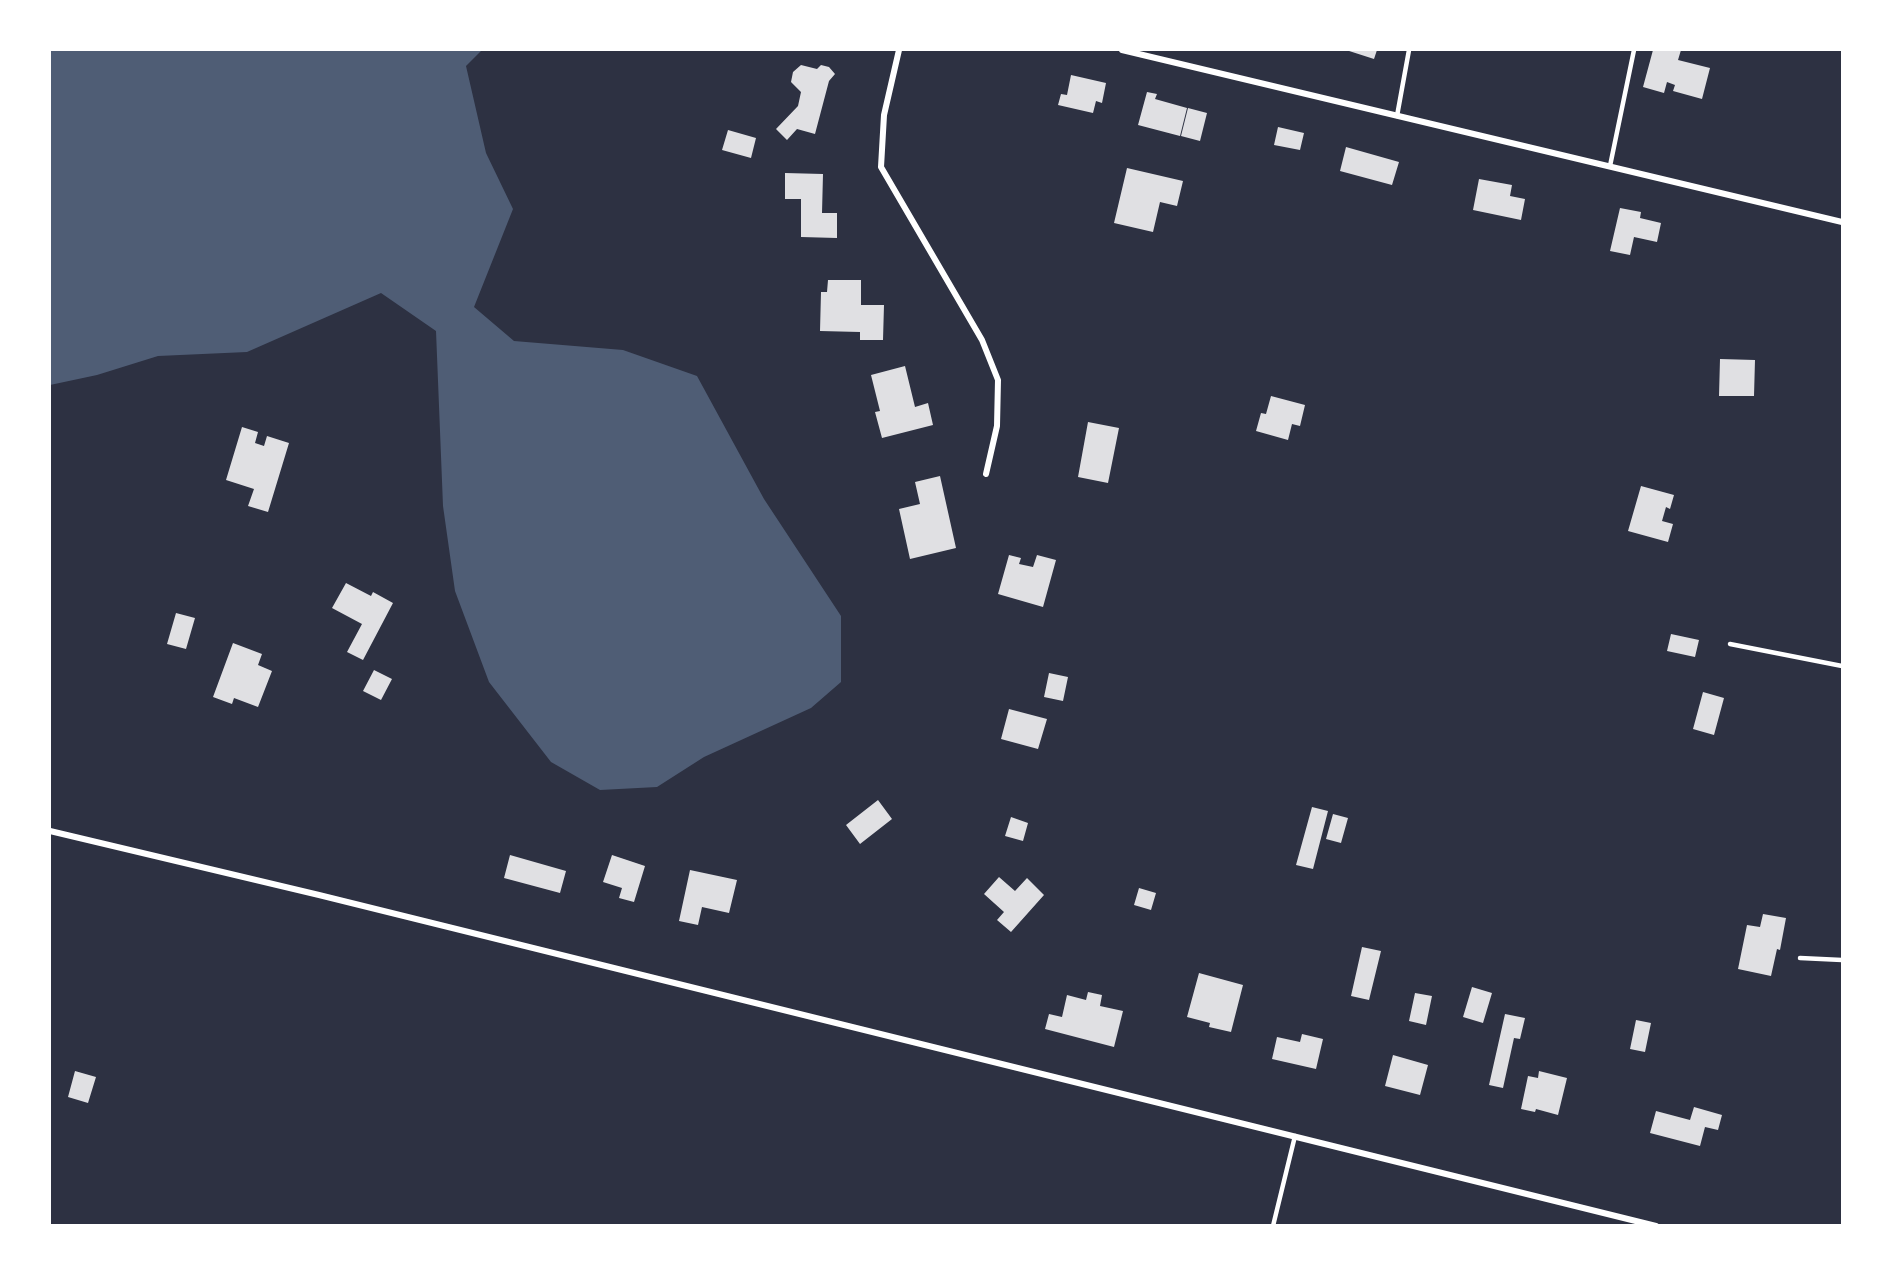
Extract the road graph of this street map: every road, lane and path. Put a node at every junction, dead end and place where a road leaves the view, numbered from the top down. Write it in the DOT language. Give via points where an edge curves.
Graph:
graph roads {
  1 [pos="899,50"];
  2 [pos="1122,50"];
  3 [pos="1408,50"];
  4 [pos="1634,50"];
  5 [pos="1397,116"];
  6 [pos="1610,166"];
  7 [pos="1842,222"];
  8 [pos="986,474"];
  9 [pos="1730,644"];
  10 [pos="1842,666"];
  11 [pos="50,831"];
  12 [pos="1800,958"];
  13 [pos="1842,960"];
  14 [pos="1295,1136"];
  15 [pos="1273,1226"];
  16 [pos="1656,1226"];
  1 -- 8 [label="street" via="884,115 881,167 982,340 998,380 997,426"];
  2 -- 5 [label="street"];
  3 -- 5 [label="lane"];
  4 -- 6 [label="lane"];
  5 -- 6 [label="street"];
  6 -- 7 [label="street"];
  9 -- 10 [label="lane"];
  11 -- 14 [label="street"];
  12 -- 13 [label="lane"];
  14 -- 15 [label="lane"];
  14 -- 16 [label="street"];
}
